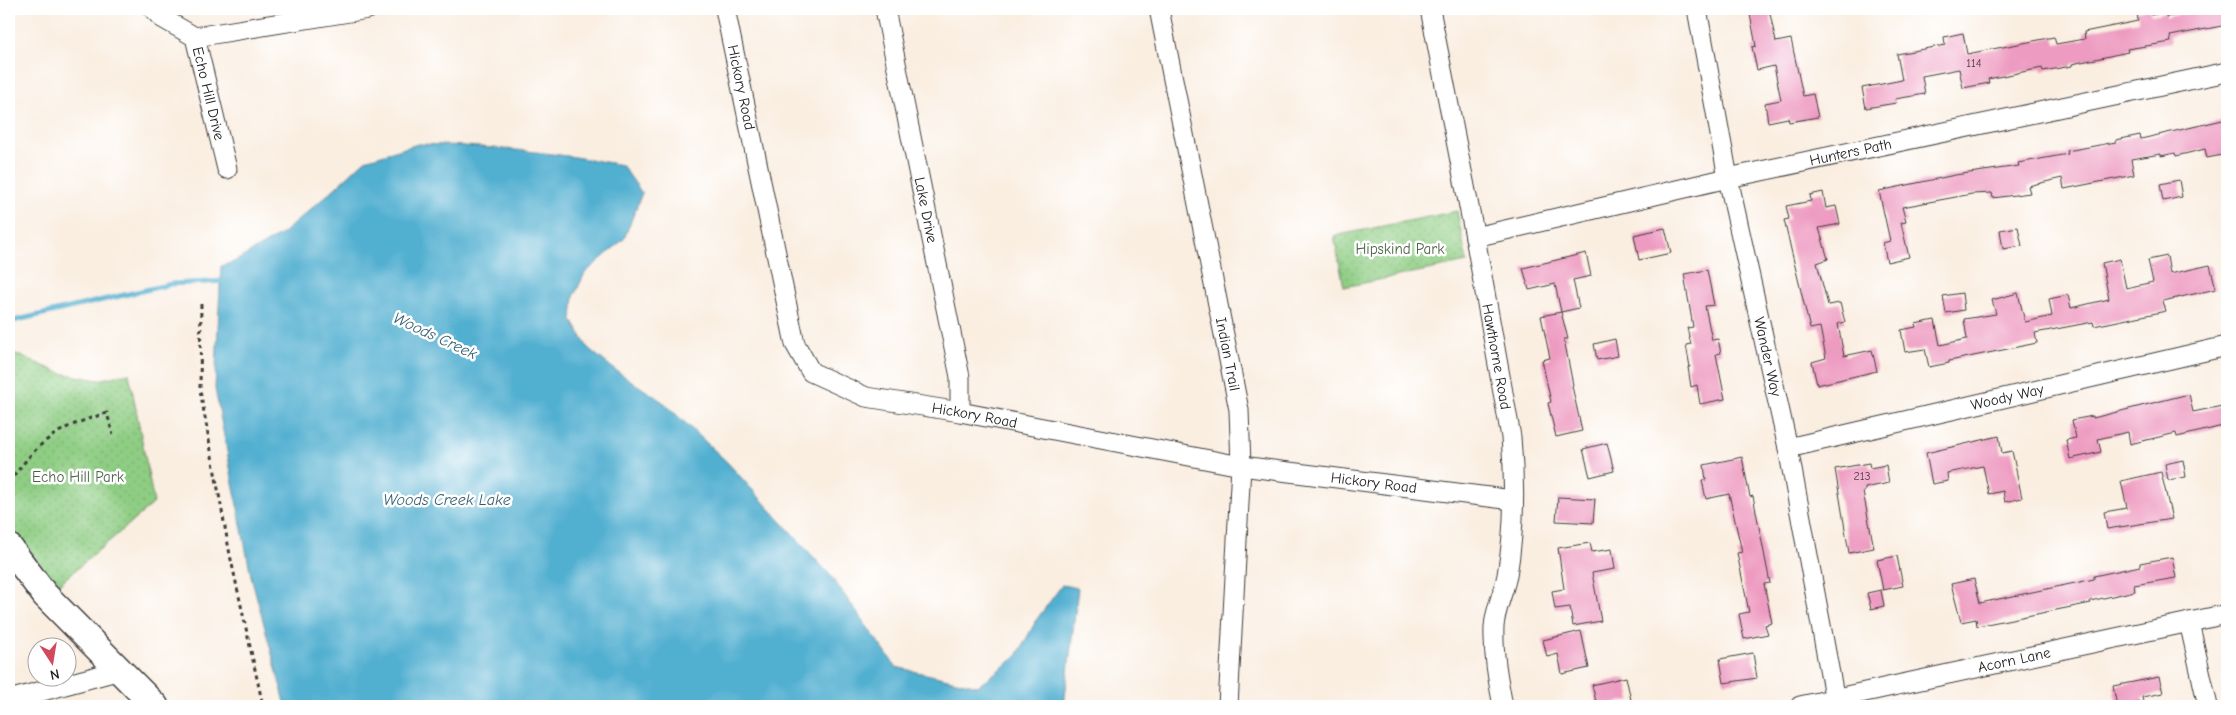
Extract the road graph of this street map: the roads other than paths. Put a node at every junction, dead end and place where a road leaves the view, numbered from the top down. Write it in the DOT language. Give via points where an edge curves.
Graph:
graph roads {
  1 [pos="153,9"];
  2 [pos="368,9"];
  3 [pos="725,9"];
  4 [pos="885,9"];
  5 [pos="1159,9"];
  6 [pos="1430,9"];
  7 [pos="1697,9"];
  8 [pos="194,36"];
  9 [pos="2227,72"];
  10 [pos="227,169"];
  11 [pos="1728,178"];
  12 [pos="1475,237"];
  13 [pos="2227,346"];
  14 [pos="960,412"];
  15 [pos="1788,448"];
  16 [pos="1241,466"];
  17 [pos="1513,500"];
  18 [pos="9,547"];
  19 [pos="2227,614"];
  20 [pos="2189,622"];
  21 [pos="120,670"];
  22 [pos="9,700"];
  23 [pos="1836,703"];
  24 [pos="154,706"];
  25 [pos="1228,706"];
  26 [pos="1504,706"];
  27 [pos="1800,706"];
  28 [pos="2208,706"];
  1 -- 8 [label="street, Echo Hill Drive" via="162,18"];
  2 -- 8 [label="street"];
  3 -- 14 [label="street, Hickory Road" via="795,344 812,372 866,397"];
  4 -- 14 [label="street, Lake Drive" via="960,377"];
  5 -- 16 [label="street, Indian Trail" via="1239,410"];
  6 -- 12 [label="street, Hawthorne Road"];
  7 -- 11 [label="street, Wander Way"];
  8 -- 10 [label="street, Echo Hill Drive"];
  9 -- 11 [label="street, Hunters Path"];
  11 -- 12 [label="street, Hunters Path"];
  11 -- 15 [label="street, Wander Way"];
  12 -- 17 [label="street, Hawthorne Road" via="1511,437"];
  13 -- 15 [label="street, Woody Way"];
  14 -- 16 [label="street, Hickory Road"];
  15 -- 23 [label="street, Wander Way"];
  16 -- 17 [label="street, Hickory Road"];
  16 -- 25 [label="street, Indian Trail"];
  17 -- 26 [label="street, Hawthorne Road" via="1507,576 1494,624 1495,662"];
  18 -- 21 [label="street" via="45,595"];
  19 -- 20 [label="street, Acorn Lane"];
  20 -- 23 [label="street, Acorn Lane"];
  20 -- 28 [label="street"];
  21 -- 22 [label="street"];
  21 -- 24 [label="street"];
  23 -- 27 [label="street, Acorn Lane"];
}
